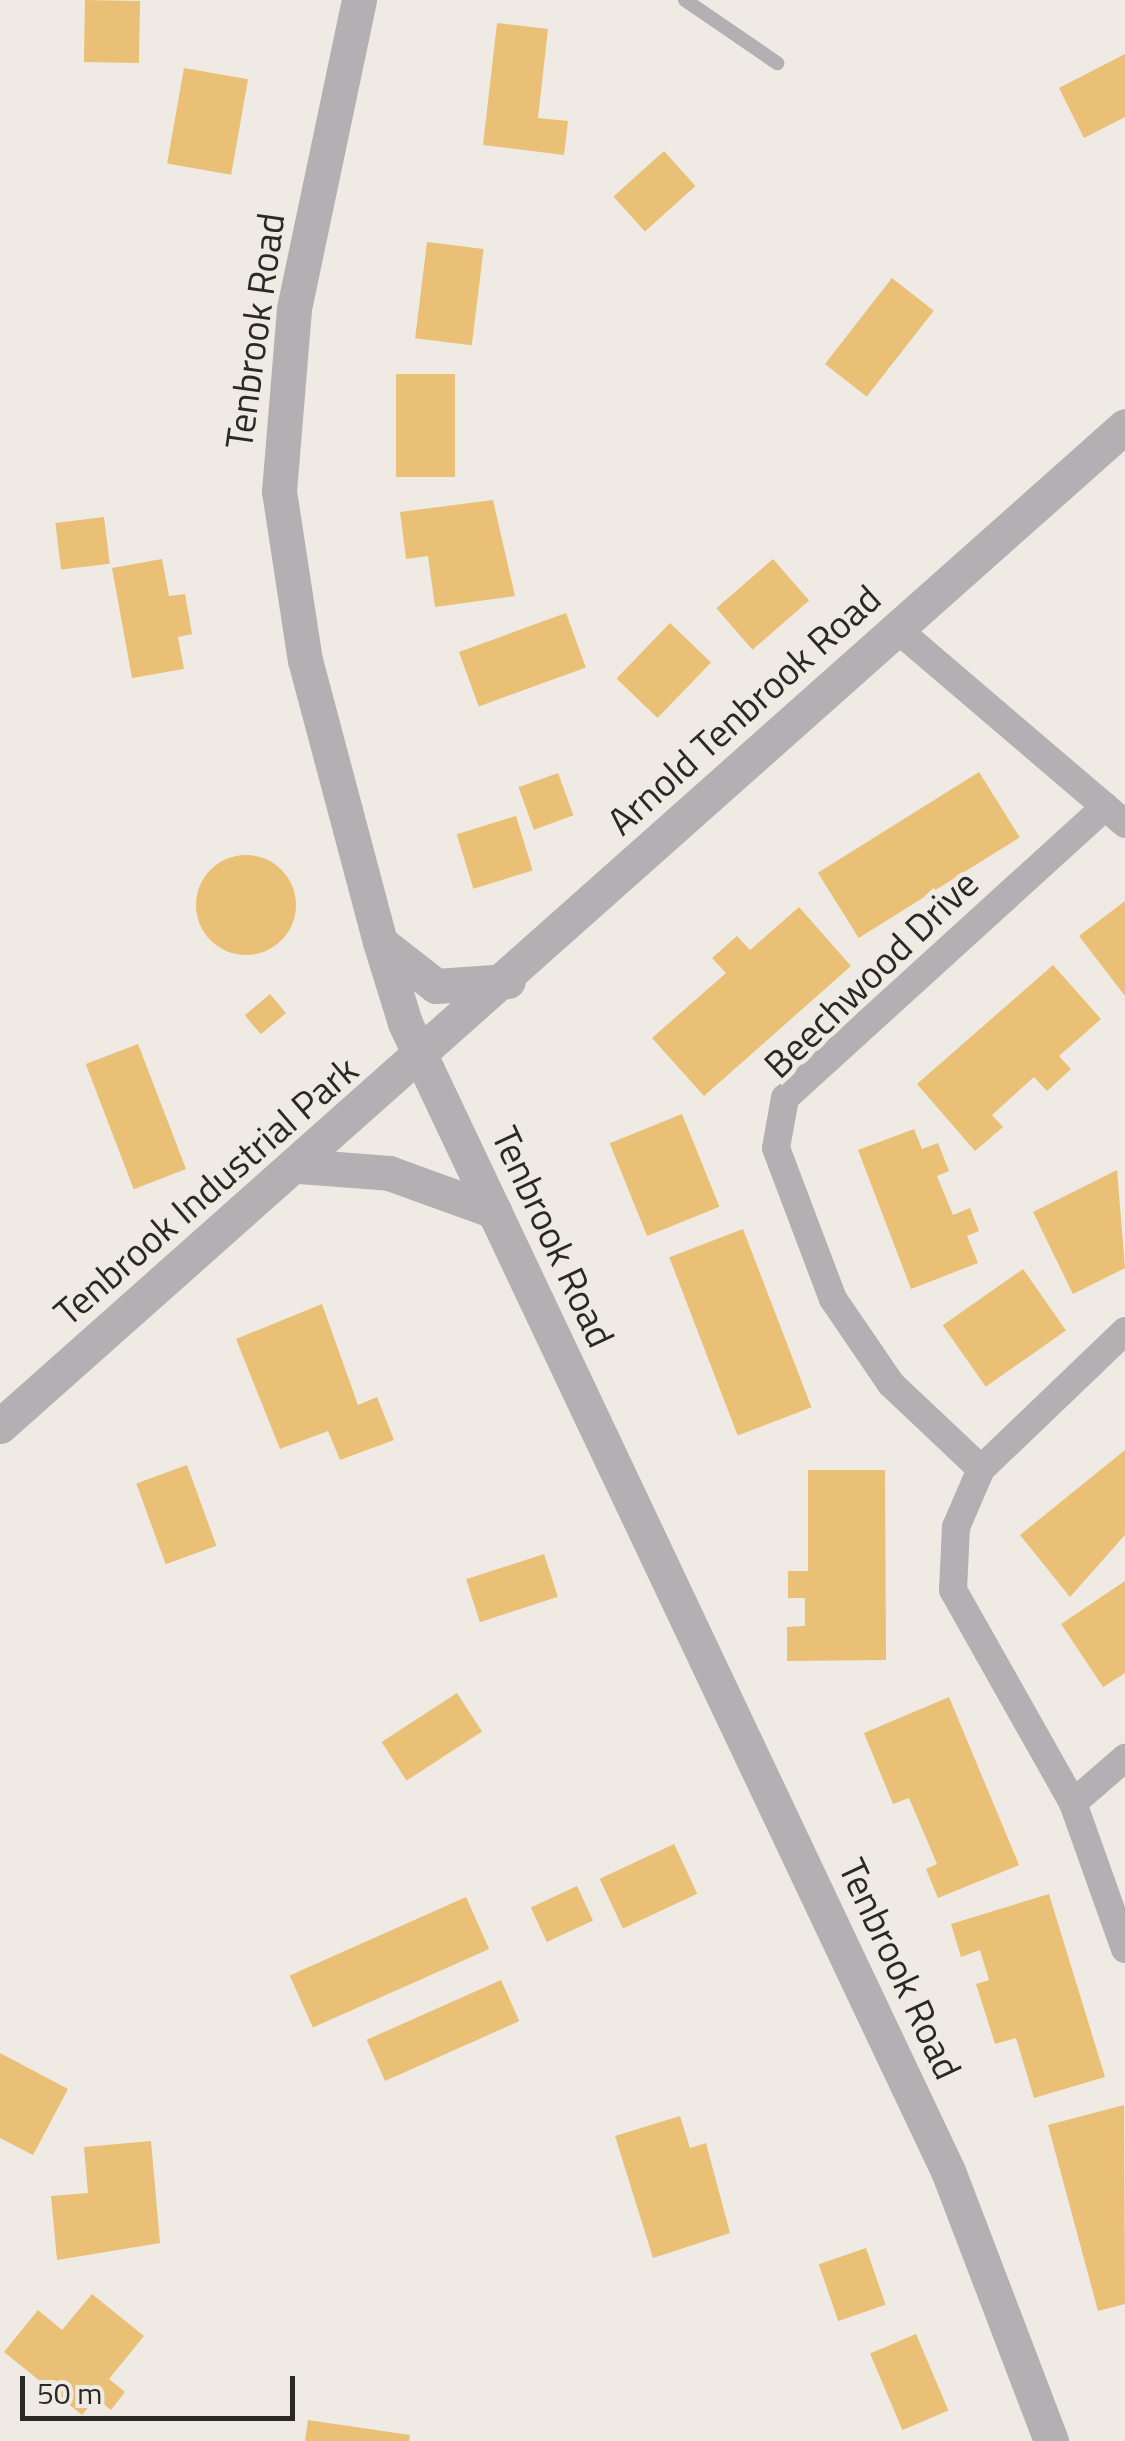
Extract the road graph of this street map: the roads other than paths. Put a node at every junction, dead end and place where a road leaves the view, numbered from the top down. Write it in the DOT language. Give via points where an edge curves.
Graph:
graph roads {
  1 [pos="359,0"];
  2 [pos="685,0"];
  3 [pos="777,63"];
  4 [pos="1125,426"];
  5 [pos="897,629"];
  6 [pos="1115,816"];
  7 [pos="380,942"];
  8 [pos="509,980"];
  9 [pos="422,1059"];
  10 [pos="299,1166"];
  11 [pos="494,1211"];
  12 [pos="1125,1331"];
  13 [pos="0,1426"];
  14 [pos="981,1469"];
  15 [pos="1125,1758"];
  16 [pos="1073,1803"];
  17 [pos="1125,1949"];
  18 [pos="1051,2441"];
  1 -- 7 [label="street, Tenbrook Road" via="294,309 279,490 301,643"];
  2 -- 3 [label="lane"];
  4 -- 5 [label="street, Arnold Tenbrook Road"];
  5 -- 6 [label="street"];
  5 -- 8 [label="street, Arnold Tenbrook Road"];
  6 -- 14 [label="street, Beechwood Drive" via="786,1098 782,1114 776,1148 784,1180 833,1299 891,1384"];
  7 -- 8 [label="street" via="436,986"];
  7 -- 9 [label="street, Tenbrook Road"];
  8 -- 9 [label="street, Arnold Tenbrook Road"];
  9 -- 10 [label="street, Tenbrook Industrial Park"];
  9 -- 11 [label="street, Tenbrook Road"];
  10 -- 11 [label="street" via="390,1173"];
  10 -- 13 [label="street, Tenbrook Industrial Park"];
  11 -- 18 [label="street, Tenbrook Road" via="948,2171"];
  12 -- 14 [label="street"];
  14 -- 16 [label="street" via="956,1526 953,1590"];
  15 -- 16 [label="street"];
  16 -- 17 [label="street"];
}
